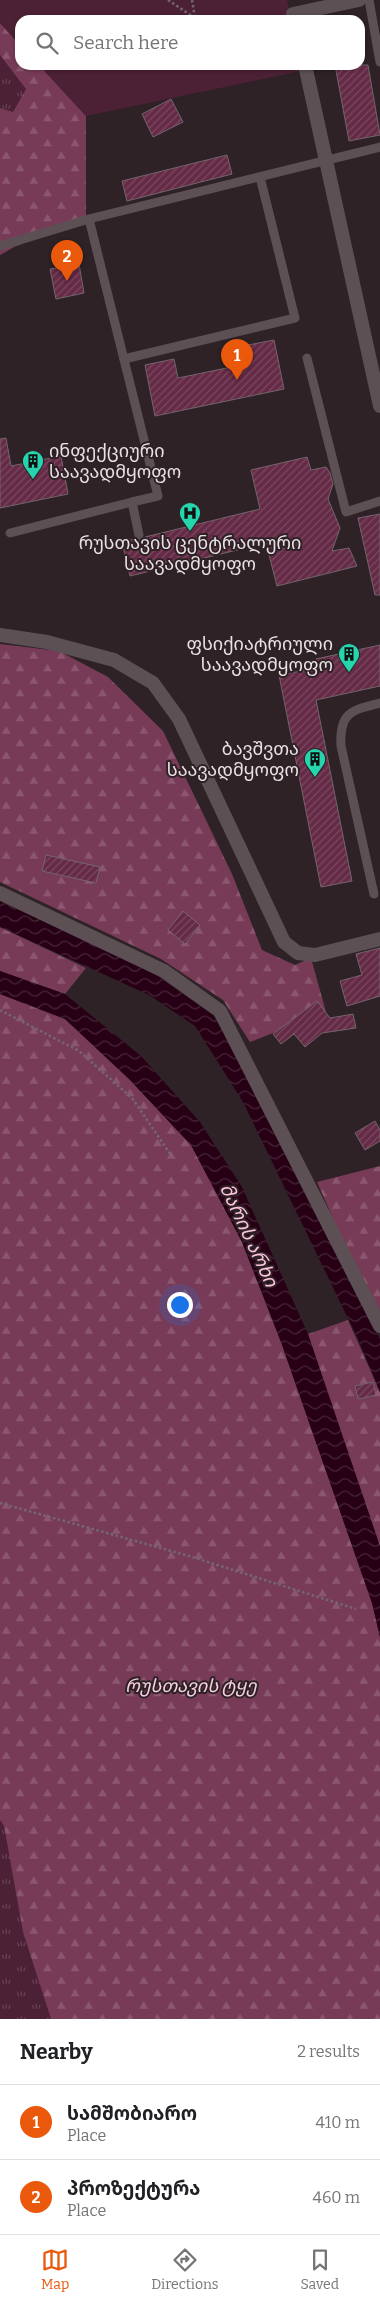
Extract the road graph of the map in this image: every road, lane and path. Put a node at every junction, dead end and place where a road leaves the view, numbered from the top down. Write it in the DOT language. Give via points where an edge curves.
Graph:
graph roads {
  1 [pos="168,0"];
  2 [pos="192,0"];
  3 [pos="359,0"];
  4 [pos="369,0"];
  5 [pos="293,11"];
  6 [pos="191,15"];
  7 [pos="196,15"];
  8 [pos="380,62"];
  9 [pos="306,70"];
  10 [pos="380,147"];
  11 [pos="326,160"];
  12 [pos="260,177"];
  13 [pos="89,218"];
  14 [pos="0,246"];
  15 [pos="307,358"];
  16 [pos="124,359"];
  17 [pos="380,406"];
  18 [pos="380,501"];
  19 [pos="132,502"];
  20 [pos="10,533"];
  21 [pos="139,535"];
  22 [pos="0,635"];
  23 [pos="380,703"];
  24 [pos="0,893"];
  25 [pos="374,894"];
  26 [pos="380,939"];
  27 [pos="0,1010"];
  28 [pos="171,1155"];
  29 [pos="380,1326"];
  30 [pos="0,1503"];
  31 [pos="356,1609"];
  1 -- 6 [label="path"];
  2 -- 7 [label="path"];
  3 -- 5 [label="street"];
  4 -- 8 [label="lane"];
  9 -- 11 [label="street"];
  10 -- 11 [label="lane"];
  11 -- 12 [label="lane"];
  11 -- 17 [label="street"];
  12 -- 13 [label="lane"];
  12 -- 16 [label="lane" via="295,318"];
  13 -- 14 [label="lane"];
  13 -- 16 [label="lane"];
  15 -- 18 [label="lane" via="346,512"];
  16 -- 19 [label="lane" via="158,496"];
  19 -- 20 [label="lane"];
  19 -- 21 [label="lane"];
  22 -- 26 [label="street" via="47,642 114,660 152,683 179,719 284,942 298,953 315,954"];
  23 -- 25 [label="lane" via="356,709 345,718 340,730"];
  24 -- 29 [label="street" via="164,971 220,1011"];
  27 -- 28 [label="path" via="79,1050 132,1098"];
  30 -- 31 [label="path" via="189,1556"];
}
